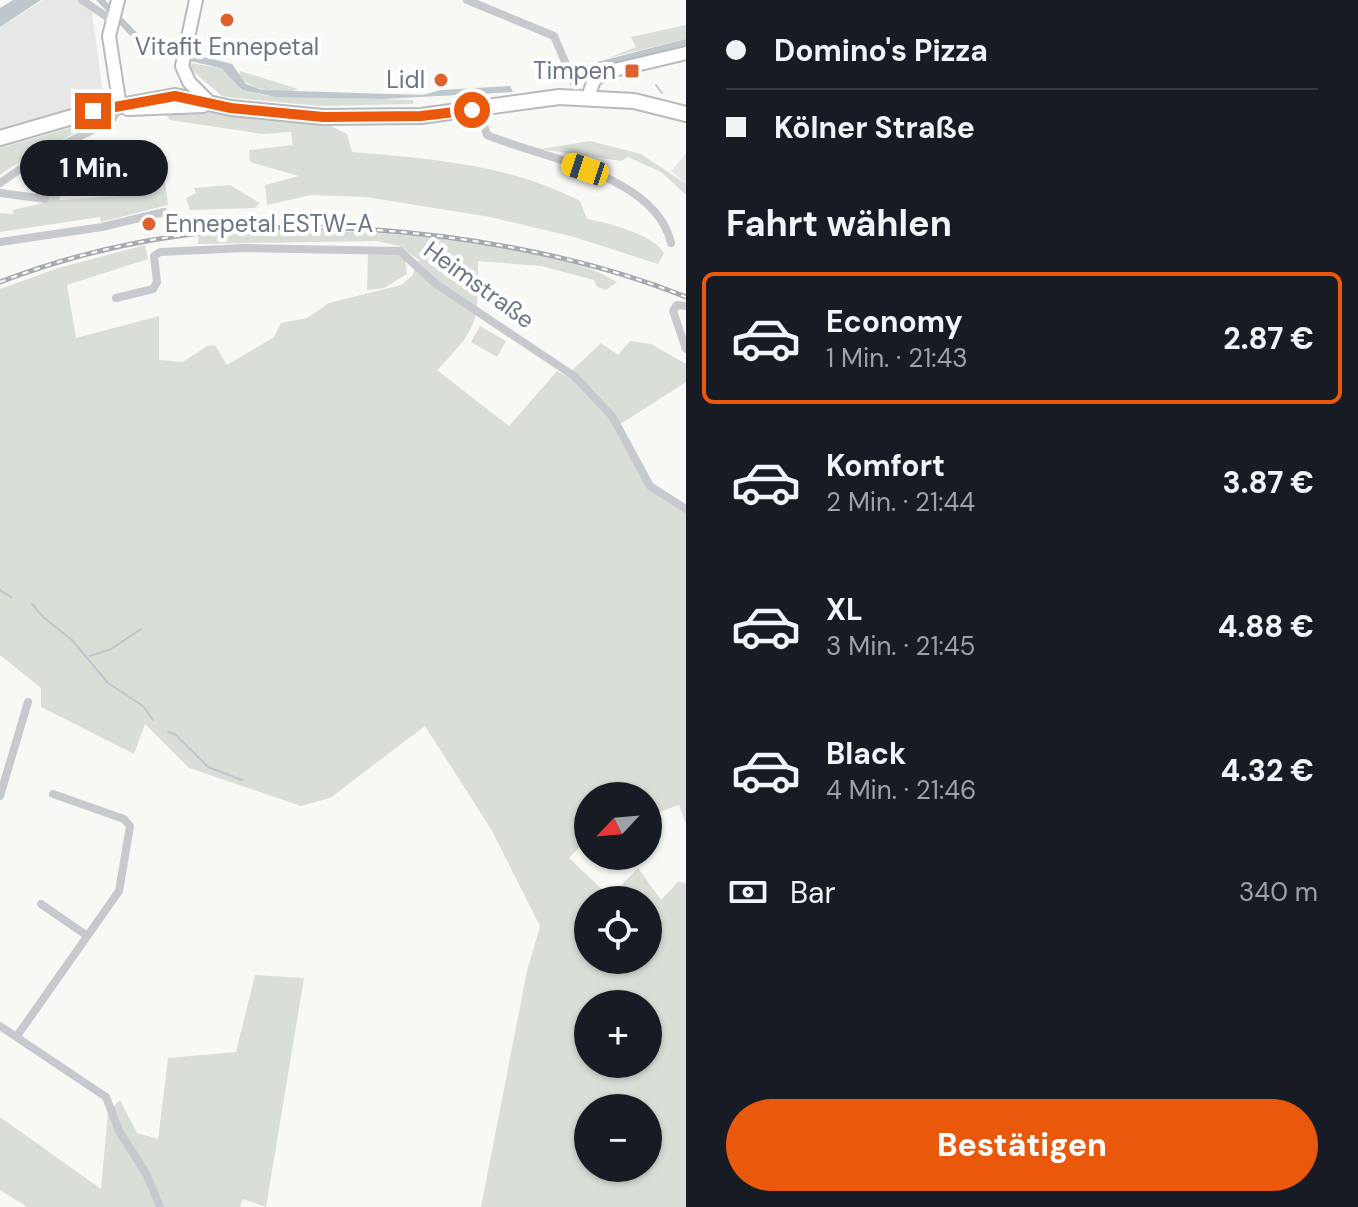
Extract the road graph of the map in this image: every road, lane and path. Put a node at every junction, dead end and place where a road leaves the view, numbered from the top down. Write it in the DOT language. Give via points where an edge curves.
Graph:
graph roads {
  1 [pos="82,0"];
  2 [pos="196,0"];
  3 [pos="467,0"];
  4 [pos="114,9"];
  5 [pos="686,53"];
  6 [pos="183,60"];
  7 [pos="584,97"];
  8 [pos="200,103"];
  9 [pos="120,107"];
  10 [pos="479,109"];
  11 [pos="686,114"];
  12 [pos="0,138"];
  13 [pos="0,183"];
  14 [pos="0,193"];
  15 [pos="45,199"];
  16 [pos="164,212"];
  17 [pos="0,242"];
  18 [pos="671,243"];
  19 [pos="116,298"];
  20 [pos="686,306"];
  21 [pos="686,349"];
  22 [pos="686,509"];
  23 [pos="28,702"];
  24 [pos="53,794"];
  25 [pos="0,796"];
  26 [pos="41,904"];
  27 [pos="86,935"];
  28 [pos="0,1026"];
  29 [pos="17,1036"];
  30 [pos="160,1207"];
  1 -- 4 [label="street"];
  2 -- 6 [label="main road"];
  3 -- 7 [label="street" via="554,36"];
  4 -- 9 [label="main road" via="110,58"];
  5 -- 7 [label="main road" via="606,72"];
  6 -- 8 [label="main road"];
  6 -- 8 [label="main road" via="180,79"];
  7 -- 10 [label="main road"];
  7 -- 11 [label="main road" via="634,101"];
  8 -- 9 [label="main road" via="155,97"];
  8 -- 10 [label="main road" via="323,117 421,116"];
  9 -- 12 [label="main road"];
  9 -- 13 [label="street" via="111,121 36,158"];
  10 -- 18 [label="street" via="487,135 585,169 637,196 658,216"];
  14 -- 15 [label="street"];
  16 -- 17 [label="street"];
  19 -- 22 [label="street, Heimstraße" via="153,289 154,256 160,252 400,251 436,284 594,393 625,435 650,486"];
  20 -- 21 [label="street" via="677,305 673,311"];
  23 -- 25 [label="street"];
  24 -- 27 [label="street" via="124,819 130,826 119,891"];
  26 -- 27 [label="street"];
  27 -- 29 [label="street"];
  28 -- 29 [label="street"];
  29 -- 30 [label="street" via="106,1097"];
}
